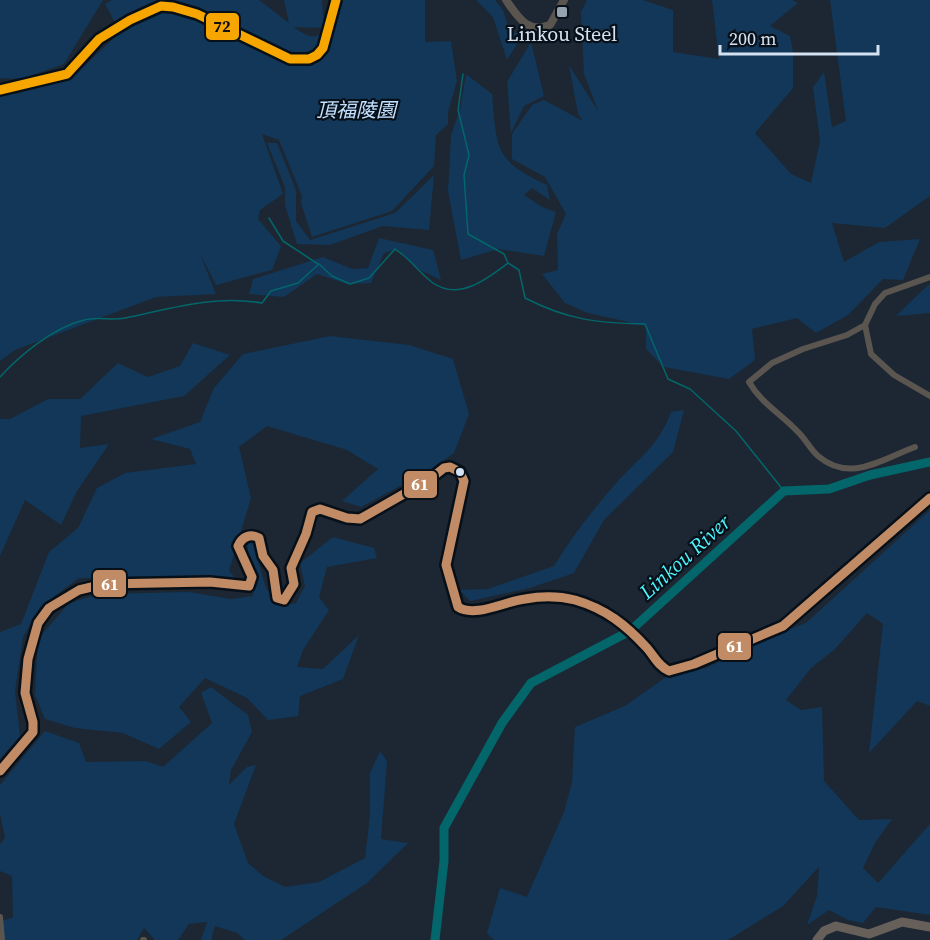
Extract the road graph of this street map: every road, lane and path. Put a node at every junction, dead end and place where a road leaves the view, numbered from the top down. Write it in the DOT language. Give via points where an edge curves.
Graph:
graph roads {
  1 [pos="336,0"];
  2 [pos="506,0"];
  3 [pos="564,0"];
  4 [pos="0,90"];
  5 [pos="930,277"];
  6 [pos="864,325"];
  7 [pos="930,396"];
  8 [pos="915,447"];
  9 [pos="930,498"];
  10 [pos="0,771"];
  11 [pos="0,916"];
  12 [pos="930,927"];
  13 [pos="2,940"];
  14 [pos="817,940"];
  1 -- 4 [label="street" via="323,48 309,58 290,59 197,14 161,6 99,39 60,78"];
  2 -- 3 [label="street" via="526,25 537,29 550,25"];
  5 -- 6 [label="street" via="885,293"];
  6 -- 7 [label="street" via="871,354 894,375"];
  6 -- 8 [label="street" via="772,363 749,382 756,395 798,432 816,455 837,469 854,470"];
  9 -- 10 [label="street" via="783,626 675,671 663,669 648,649 610,614 578,601 549,597 470,611 458,607 446,565 464,481 460,472 444,468 360,519 320,509 312,512 291,568 294,584 284,600 277,598 273,570 262,556 259,538 250,536 238,546 252,577 249,586 210,582 104,584 79,590 49,608 38,623 28,659 25,693 33,732"];
  11 -- 13 [label="street"];
  12 -- 14 [label="main road" via="902,922 869,934 836,926 824,931"];
}
